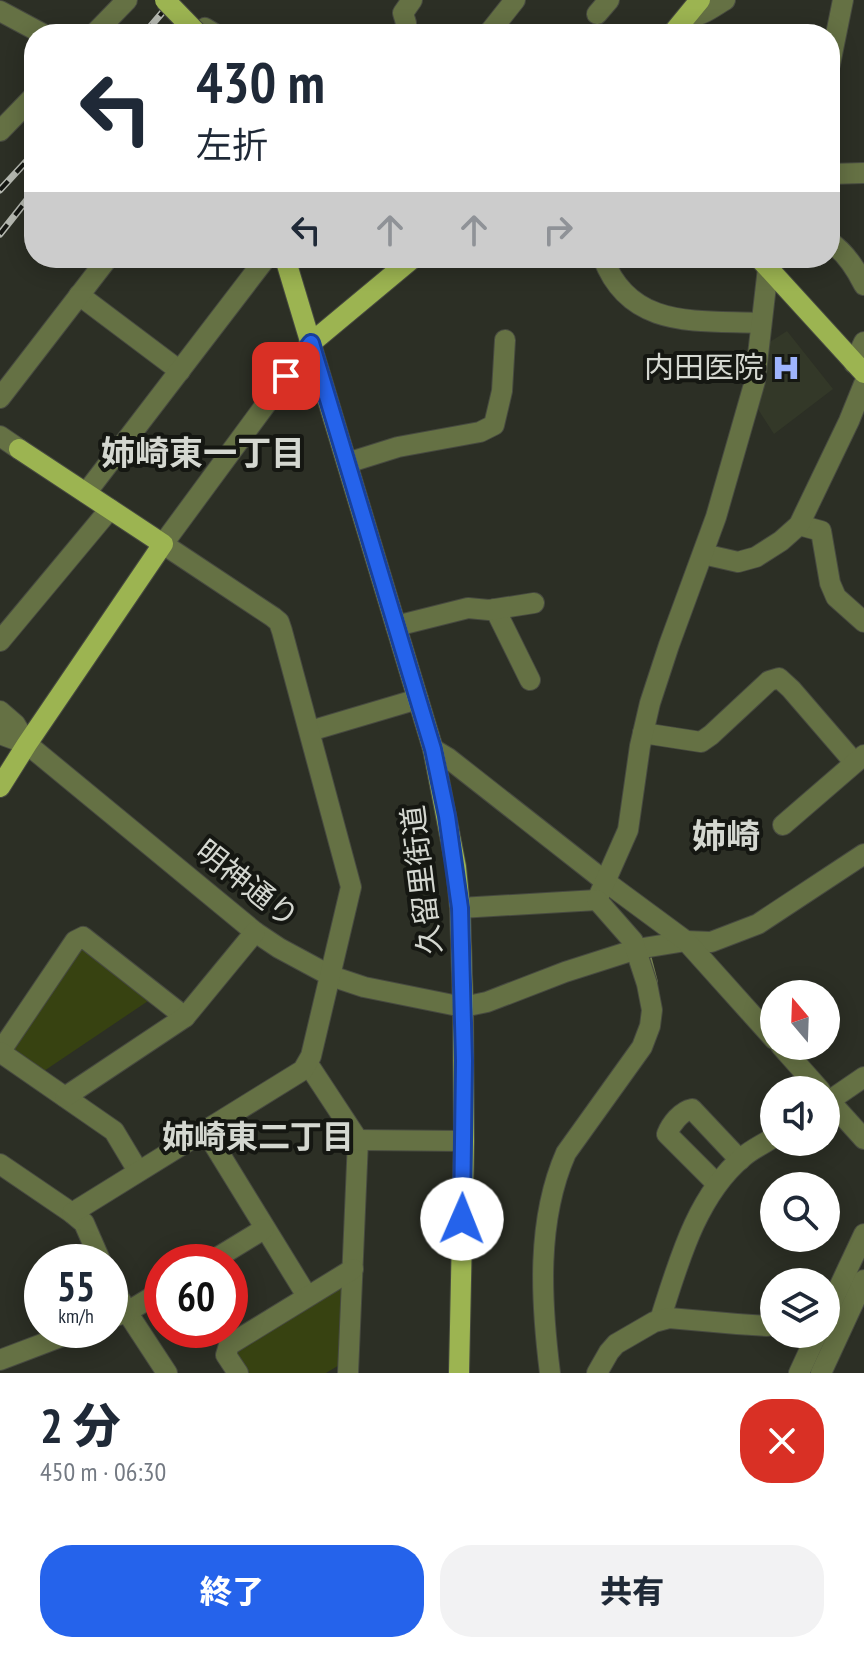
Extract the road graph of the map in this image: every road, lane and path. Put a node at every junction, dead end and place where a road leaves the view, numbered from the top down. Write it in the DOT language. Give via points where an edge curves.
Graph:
graph roads {
  1 [pos="127,0"];
  2 [pos="165,0"];
  3 [pos="412,0"];
  4 [pos="515,0"];
  5 [pos="700,0"];
  6 [pos="725,0"];
  7 [pos="843,0"];
  8 [pos="0,11"];
  9 [pos="687,17"];
  10 [pos="24,24"];
  11 [pos="104,24"];
  12 [pos="188,24"];
  13 [pos="406,24"];
  14 [pos="496,24"];
  15 [pos="681,24"];
  16 [pos="838,24"];
  17 [pos="24,106"];
  18 [pos="0,131"];
  19 [pos="864,173"];
  20 [pos="840,174"];
  21 [pos="840,250"];
  22 [pos="100,268"];
  23 [pos="258,268"];
  24 [pos="279,268"];
  25 [pos="288,268"];
  26 [pos="401,268"];
  27 [pos="607,268"];
  28 [pos="763,268"];
  29 [pos="769,268"];
  30 [pos="864,285"];
  31 [pos="295,293"];
  32 [pos="79,295"];
  33 [pos="761,323"];
  34 [pos="505,340"];
  35 [pos="864,342"];
  36 [pos="311,343"];
  37 [pos="859,368"];
  38 [pos="180,371"];
  39 [pos="864,384"];
  40 [pos="0,398"];
  41 [pos="0,436"];
  42 [pos="10,450"];
  43 [pos="347,463"];
  44 [pos="86,493"];
  45 [pos="110,509"];
  46 [pos="799,525"];
  47 [pos="163,544"];
  48 [pos="703,554"];
  49 [pos="534,603"];
  50 [pos="495,609"];
  51 [pos="864,622"];
  52 [pos="396,626"];
  53 [pos="0,641"];
  54 [pos="530,680"];
  55 [pos="418,699"];
  56 [pos="0,711"];
  57 [pos="310,731"];
  58 [pos="643,733"];
  59 [pos="0,734"];
  60 [pos="27,744"];
  61 [pos="433,749"];
  62 [pos="859,758"];
  63 [pos="0,787"];
  64 [pos="783,825"];
  65 [pos="864,854"];
  66 [pos="602,891"];
  67 [pos="460,908"];
  68 [pos="255,932"];
  69 [pos="686,941"];
  70 [pos="637,949"];
  71 [pos="331,976"];
  72 [pos="463,1007"];
  73 [pos="185,1017"];
  74 [pos="760,1023"];
  75 [pos="0,1052"];
  76 [pos="793,1060"];
  77 [pos="308,1064"];
  78 [pos="806,1076"];
  79 [pos="864,1077"];
  80 [pos="840,1090"];
  81 [pos="65,1097"];
  82 [pos="840,1114"];
  83 [pos="205,1130"];
  84 [pos="864,1139"];
  85 [pos="358,1140"];
  86 [pos="464,1141"];
  87 [pos="760,1145"];
  88 [pos="740,1160"];
  89 [pos="0,1164"];
  90 [pos="138,1171"];
  91 [pos="717,1184"];
  92 [pos="72,1213"];
  93 [pos="264,1229"];
  94 [pos="864,1234"];
  95 [pos="93,1244"];
  96 [pos="239,1244"];
  97 [pos="353,1269"];
  98 [pos="864,1280"];
  99 [pos="840,1293"];
  100 [pos="307,1296"];
  101 [pos="840,1305"];
  102 [pos="660,1320"];
  103 [pos="128,1326"];
  104 [pos="760,1326"];
  105 [pos="32,1348"];
  106 [pos="811,1348"];
  107 [pos="826,1348"];
  108 [pos="0,1360"];
  109 [pos="167,1373"];
  110 [pos="238,1373"];
  111 [pos="348,1373"];
  112 [pos="459,1373"];
  113 [pos="550,1373"];
  114 [pos="597,1373"];
  115 [pos="799,1373"];
  116 [pos="821,1373"];
  1 -- 11 [label="street"];
  2 -- 12 [label="main road, bridge"];
  3 -- 13 [label="street" via="403,13"];
  4 -- 14 [label="street"];
  5 -- 9 [label="main road"];
  6 -- 9 [label="street"];
  7 -- 16 [label="street"];
  8 -- 10 [label="street"];
  9 -- 15 [label="main road"];
  17 -- 18 [label="street"];
  19 -- 20 [label="street"];
  21 -- 30 [label="street"];
  22 -- 32 [label="street"];
  23 -- 38 [label="street"];
  24 -- 31 [label="street"];
  25 -- 31 [label="main road, 久留里街道"];
  26 -- 36 [label="main road"];
  27 -- 33 [label="street" via="623,293 668,318"];
  28 -- 33 [label="street"];
  29 -- 37 [label="main road"];
  31 -- 36 [label="main road, 久留里街道"];
  32 -- 38 [label="street"];
  32 -- 40 [label="street"];
  33 -- 48 [label="street" via="755,381"];
  34 -- 43 [label="street" via="494,425"];
  35 -- 37 [label="street"];
  36 -- 43 [label="main road, 久留里街道"];
  36 -- 47 [label="street"];
  38 -- 44 [label="street"];
  39 -- 46 [label="street"];
  41 -- 42 [label="street"];
  42 -- 44 [label="main road"];
  43 -- 52 [label="main road, 久留里街道"];
  44 -- 45 [label="main road"];
  45 -- 47 [label="main road"];
  45 -- 53 [label="street"];
  46 -- 48 [label="street" via="756,557 738,562"];
  46 -- 51 [label="street" via="821,531 836,597"];
  47 -- 57 [label="street" via="279,622"];
  47 -- 60 [label="main road"];
  48 -- 58 [label="street"];
  49 -- 50 [label="street"];
  50 -- 52 [label="street" via="468,608"];
  50 -- 54 [label="street"];
  52 -- 55 [label="main road, 久留里街道"];
  55 -- 57 [label="street"];
  55 -- 61 [label="main road, 久留里街道"];
  56 -- 60 [label="street, 明神通り"];
  57 -- 71 [label="street" via="351,887"];
  58 -- 62 [label="street" via="701,742 769,681 779,678"];
  58 -- 66 [label="street" via="628,830"];
  59 -- 60 [label="street, 明神通り"];
  60 -- 63 [label="main road"];
  60 -- 68 [label="street, 明神通り"];
  61 -- 66 [label="street"];
  61 -- 67 [label="main road, 久留里街道"];
  62 -- 64 [label="street"];
  65 -- 69 [label="street" via="758,924 711,942"];
  66 -- 67 [label="street"];
  66 -- 69 [label="street"];
  66 -- 70 [label="street"];
  67 -- 72 [label="main road, 久留里街道"];
  68 -- 71 [label="street, 明神通り"];
  68 -- 73 [label="street"];
  69 -- 70 [label="street"];
  69 -- 74 [label="street"];
  70 -- 72 [label="street"];
  70 -- 113 [label="street" via="652,1010 650,1026 629,1067 566,1153 549,1208 543,1284"];
  71 -- 72 [label="street, 明神通り"];
  71 -- 77 [label="street"];
  72 -- 86 [label="main road, 久留里街道"];
  73 -- 75 [label="street" via="83,937 75,941"];
  73 -- 81 [label="street"];
  75 -- 81 [label="street"];
  76 -- 78 [label="street"];
  77 -- 83 [label="street"];
  77 -- 85 [label="street"];
  79 -- 80 [label="street"];
  81 -- 90 [label="street" via="114,1131"];
  82 -- 84 [label="street"];
  83 -- 90 [label="street"];
  83 -- 93 [label="street"];
  85 -- 86 [label="street"];
  85 -- 97 [label="street"];
  86 -- 112 [label="main road, 久留里街道"];
  87 -- 88 [label="street"];
  88 -- 91 [label="street"];
  88 -- 91 [label="street" via="692,1109 680,1115 667,1134"];
  89 -- 92 [label="street"];
  90 -- 92 [label="street"];
  91 -- 102 [label="street" via="678,1264"];
  92 -- 95 [label="street" via="84,1223"];
  93 -- 96 [label="street"];
  93 -- 100 [label="street"];
  94 -- 99 [label="street"];
  97 -- 100 [label="street"];
  97 -- 111 [label="street"];
  98 -- 101 [label="street"];
  100 -- 110 [label="street" via="229,1345 226,1355"];
  102 -- 104 [label="street"];
  102 -- 114 [label="street" via="616,1344"];
  103 -- 109 [label="street"];
  105 -- 108 [label="street"];
  106 -- 115 [label="street"];
  107 -- 116 [label="street"];
}
